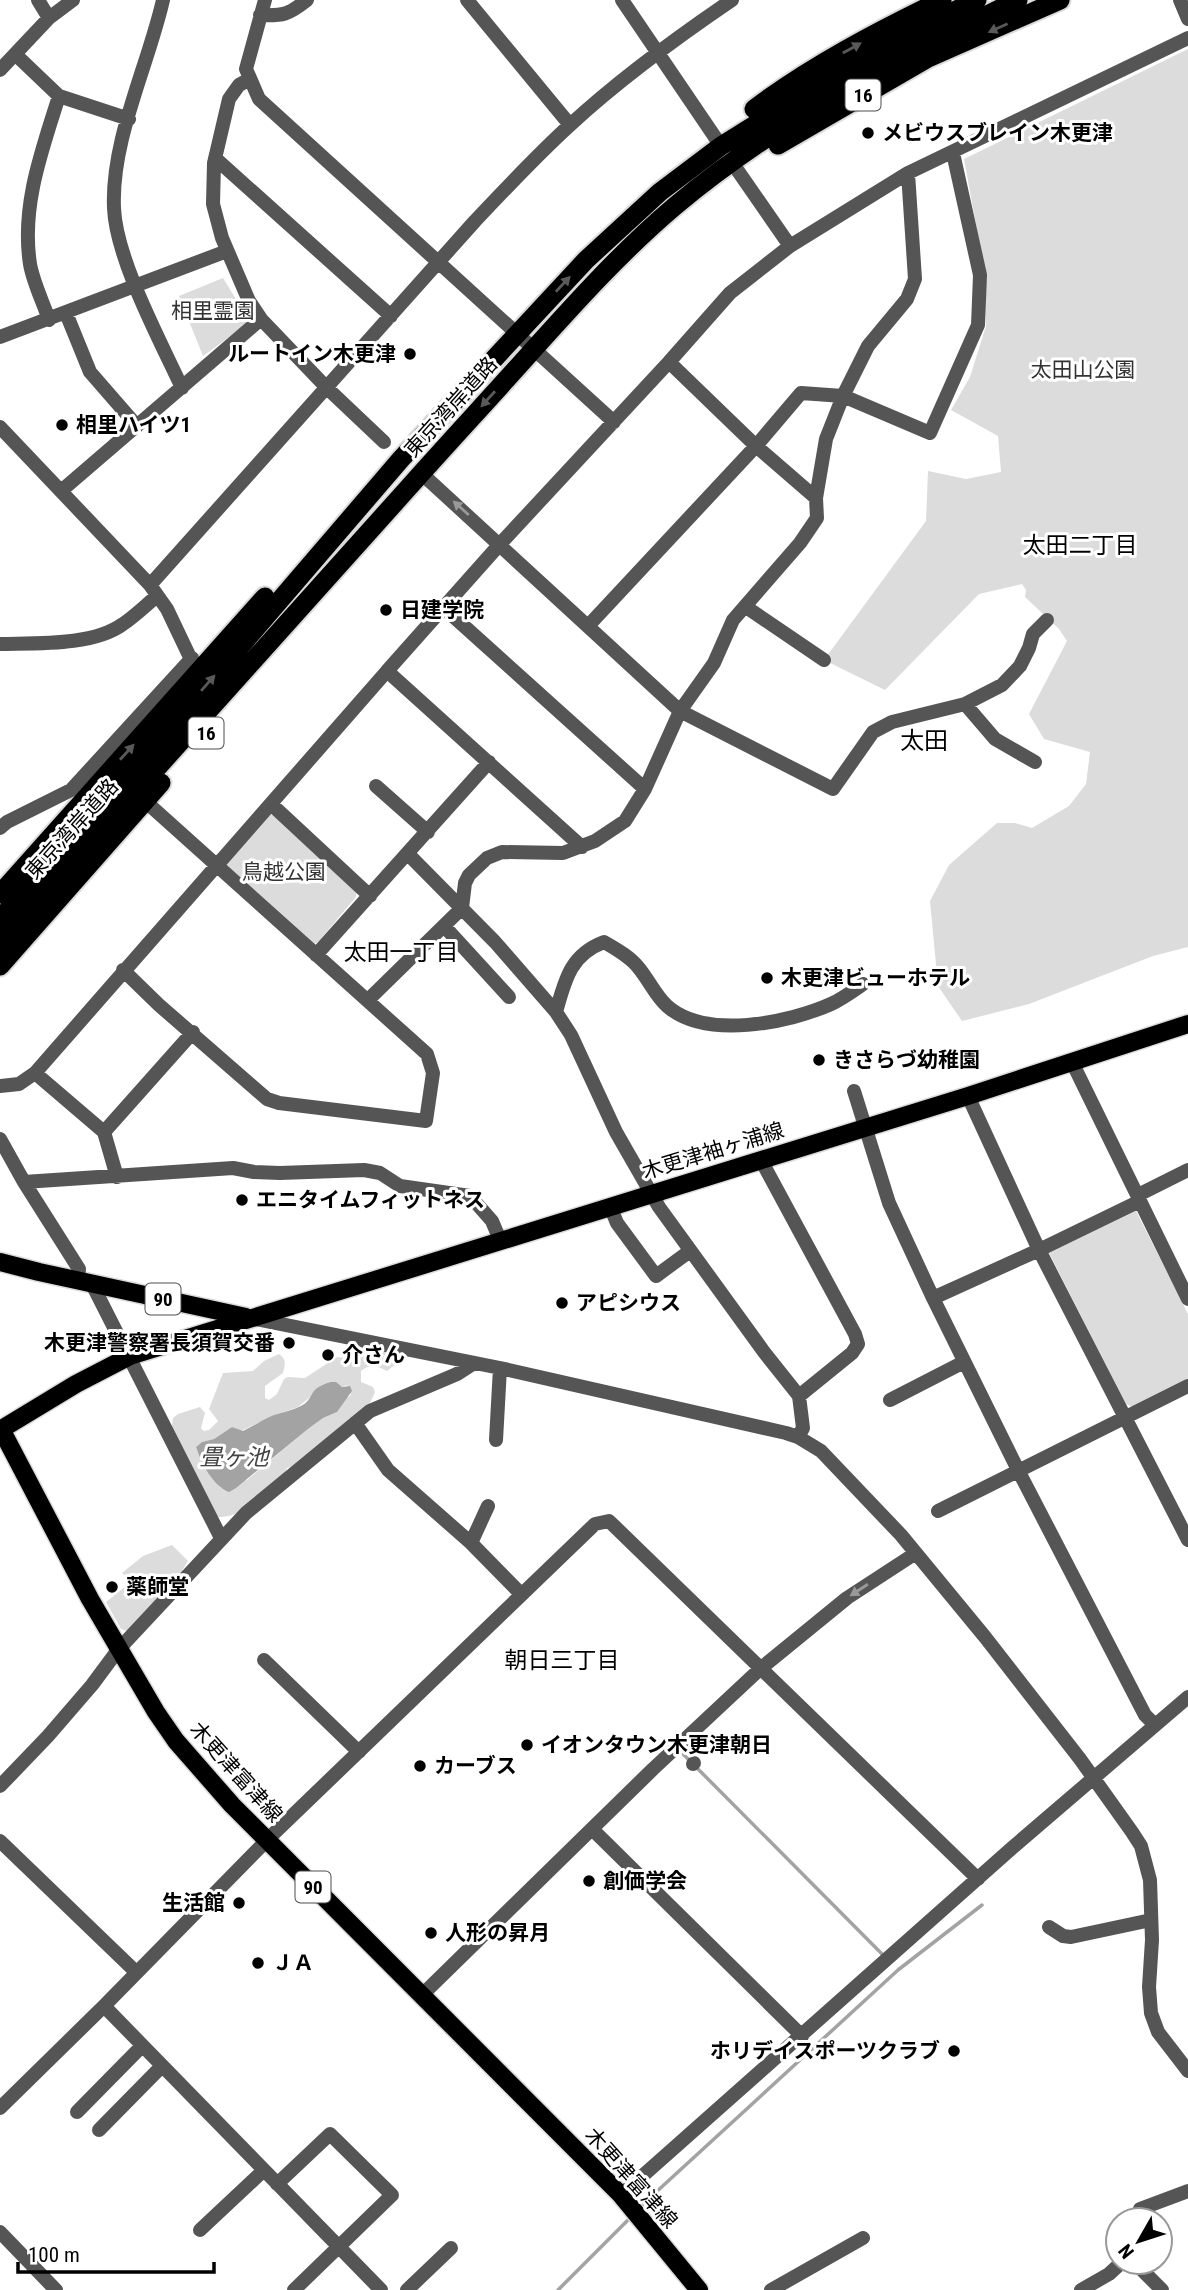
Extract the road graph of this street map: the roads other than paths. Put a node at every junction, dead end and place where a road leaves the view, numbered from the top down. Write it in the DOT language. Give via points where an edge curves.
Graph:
graph roads {
  1 [pos="38,0"];
  2 [pos="73,0"];
  3 [pos="163,0"];
  4 [pos="265,0"];
  5 [pos="307,0"];
  6 [pos="467,0"];
  7 [pos="622,0"];
  8 [pos="732,0"];
  9 [pos="942,0"];
  10 [pos="977,0"];
  11 [pos="1018,0"];
  12 [pos="1060,0"];
  13 [pos="1180,0"];
  14 [pos="260,15"];
  15 [pos="49,18"];
  16 [pos="1188,19"];
  17 [pos="1188,38"];
  18 [pos="659,52"];
  19 [pos="15,54"];
  20 [pos="0,70"];
  21 [pos="250,79"];
  22 [pos="59,96"];
  23 [pos="129,119"];
  24 [pos="772,123"];
  25 [pos="570,125"];
  26 [pos="722,146"];
  27 [pos="953,153"];
  28 [pos="215,158"];
  29 [pos="737,172"];
  30 [pos="908,173"];
  31 [pos="675,206"];
  32 [pos="790,246"];
  33 [pos="227,251"];
  34 [pos="439,263"];
  35 [pos="136,286"];
  36 [pos="66,313"];
  37 [pos="391,316"];
  38 [pos="261,319"];
  39 [pos="48,320"];
  40 [pos="516,334"];
  41 [pos="0,337"];
  42 [pos="534,349"];
  43 [pos="670,362"];
  44 [pos="182,388"];
  45 [pos="327,388"];
  46 [pos="843,396"];
  47 [pos="614,422"];
  48 [pos="137,426"];
  49 [pos="0,427"];
  50 [pos="384,442"];
  51 [pos="756,446"];
  52 [pos="401,459"];
  53 [pos="421,473"];
  54 [pos="61,492"];
  55 [pos="403,493"];
  56 [pos="816,498"];
  57 [pos="500,544"];
  58 [pos="153,590"];
  59 [pos="746,607"];
  60 [pos="444,608"];
  61 [pos="1047,620"];
  62 [pos="588,626"];
  63 [pos="0,644"];
  64 [pos="824,660"];
  65 [pos="195,665"];
  66 [pos="387,671"];
  67 [pos="965,705"];
  68 [pos="680,711"];
  69 [pos="153,760"];
  70 [pos="489,762"];
  71 [pos="1035,762"];
  72 [pos="376,786"];
  73 [pos="645,789"];
  74 [pos="145,801"];
  75 [pos="271,804"];
  76 [pos="0,828"];
  77 [pos="428,832"];
  78 [pos="582,847"];
  79 [pos="408,854"];
  80 [pos="217,865"];
  81 [pos="0,894"];
  82 [pos="370,896"];
  83 [pos="462,908"];
  84 [pos="0,919"];
  85 [pos="444,926"];
  86 [pos="0,943"];
  87 [pos="316,954"];
  88 [pos="0,966"];
  89 [pos="124,970"];
  90 [pos="863,984"];
  91 [pos="509,997"];
  92 [pos="368,1000"];
  93 [pos="556,1012"];
  94 [pos="1187,1027"];
  95 [pos="193,1032"];
  96 [pos="1072,1062"];
  97 [pos="35,1073"];
  98 [pos="0,1086"];
  99 [pos="854,1091"];
  100 [pos="968,1096"];
  101 [pos="865,1128"];
  102 [pos="104,1132"];
  103 [pos="0,1139"];
  104 [pos="761,1160"];
  105 [pos="1188,1170"];
  106 [pos="117,1177"];
  107 [pos="24,1182"];
  108 [pos="650,1193"];
  109 [pos="1139,1198"];
  110 [pos="610,1206"];
  111 [pos="500,1240"];
  112 [pos="1039,1250"];
  113 [pos="691,1251"];
  114 [pos="0,1262"];
  115 [pos="85,1282"];
  116 [pos="933,1298"];
  117 [pos="1188,1299"];
  118 [pos="249,1318"];
  119 [pos="130,1356"];
  120 [pos="964,1362"];
  121 [pos="474,1363"];
  122 [pos="500,1368"];
  123 [pos="1188,1385"];
  124 [pos="799,1396"];
  125 [pos="890,1400"];
  126 [pos="1125,1418"];
  127 [pos="355,1423"];
  128 [pos="0,1429"];
  129 [pos="798,1437"];
  130 [pos="496,1440"];
  131 [pos="1018,1470"];
  132 [pos="488,1506"];
  133 [pos="938,1511"];
  134 [pos="221,1538"];
  135 [pos="1188,1540"];
  136 [pos="471,1543"];
  137 [pos="916,1553"];
  138 [pos="522,1594"];
  139 [pos="118,1650"];
  140 [pos="264,1660"];
  141 [pos="760,1670"];
  142 [pos="1188,1697"];
  143 [pos="1155,1726"];
  144 [pos="359,1752"];
  145 [pos="1094,1777"];
  146 [pos="0,1786"];
  147 [pos="592,1829"];
  148 [pos="0,1840"];
  149 [pos="267,1840"];
  150 [pos="978,1879"];
  151 [pos="1151,1920"];
  152 [pos="1049,1927"];
  153 [pos="136,1972"];
  154 [pos="422,1995"];
  155 [pos="104,2006"];
  156 [pos="802,2036"];
  157 [pos="142,2046"];
  158 [pos="162,2066"];
  159 [pos="1188,2071"];
  160 [pos="0,2108"];
  161 [pos="77,2112"];
  162 [pos="99,2130"];
  163 [pos="264,2170"];
  164 [pos="277,2184"];
  165 [pos="1188,2191"];
  166 [pos="621,2195"];
  167 [pos="1148,2206"];
  168 [pos="200,2230"];
  169 [pos="0,2232"];
  170 [pos="863,2238"];
  171 [pos="339,2247"];
  172 [pos="451,2248"];
  173 [pos="1105,2276"];
  174 [pos="1148,2276"];
  175 [pos="48,2287"];
  176 [pos="294,2290"];
  177 [pos="381,2290"];
  178 [pos="407,2290"];
  179 [pos="699,2290"];
  180 [pos="771,2290"];
  181 [pos="1081,2290"];
  182 [pos="1162,2290"];
  1 -- 15 [label="street"];
  2 -- 15 [label="street"];
  3 -- 23 [label="street"];
  4 -- 14 [label="street"];
  5 -- 14 [label="street" via="289,14"];
  6 -- 25 [label="street"];
  7 -- 18 [label="street"];
  8 -- 18 [label="street"];
  26 -- 9 [label="highway, 16, one-way" via="733,125 758,106 830,60"];
  10 -- 24 [label="highway, 東京湾岸道路 / 16" via="913,31"];
  11 -- 24 [label="highway, 東京湾岸道路 / 16"];
  12 -- 29 [label="highway, 16, one-way" via="928,58"];
  13 -- 16 [label="street"];
  14 -- 21 [label="street" via="246,69"];
  15 -- 19 [label="street"];
  17 -- 27 [label="street"];
  18 -- 25 [label="street"];
  18 -- 26 [label="street"];
  19 -- 20 [label="street"];
  19 -- 22 [label="street"];
  21 -- 28 [label="street" via="229,99"];
  21 -- 34 [label="street" via="276,116"];
  22 -- 23 [label="street"];
  22 -- 39 [label="street" via="27,222 30,265"];
  23 -- 35 [label="street" via="119,154 114,209"];
  24 -- 26 [label="highway, 東京湾岸道路 / 16"];
  24 -- 31 [label="highway, 東京湾岸道路 / 16"];
  25 -- 34 [label="street"];
  40 -- 26 [label="highway, 東京湾岸道路 / 16, one-way" via="586,260 660,192"];
  27 -- 30 [label="street"];
  27 -- 46 [label="street" via="980,275 978,326 936,421 930,433"];
  28 -- 33 [label="street" via="213,204"];
  28 -- 37 [label="street"];
  29 -- 31 [label="highway, 16"];
  29 -- 32 [label="street"];
  30 -- 32 [label="street"];
  30 -- 46 [label="street" via="915,279 907,299 868,346"];
  31 -- 42 [label="highway, 東京湾岸道路 / 16" via="602,275"];
  32 -- 43 [label="street" via="730,293"];
  33 -- 35 [label="street"];
  33 -- 38 [label="street"];
  34 -- 37 [label="street"];
  34 -- 40 [label="street"];
  35 -- 36 [label="street"];
  35 -- 44 [label="street"];
  36 -- 39 [label="street"];
  36 -- 48 [label="street" via="90,373"];
  37 -- 45 [label="street"];
  38 -- 44 [label="street"];
  38 -- 45 [label="street"];
  39 -- 41 [label="street"];
  40 -- 42 [label="street"];
  40 -- 52 [label="highway, 東京湾岸道路 / 16"];
  42 -- 47 [label="street"];
  42 -- 53 [label="highway, 東京湾岸道路 / 16, one-way"];
  43 -- 47 [label="street"];
  43 -- 51 [label="street"];
  44 -- 48 [label="street"];
  45 -- 50 [label="street"];
  45 -- 58 [label="street"];
  46 -- 51 [label="street" via="801,393"];
  46 -- 56 [label="street" via="826,439"];
  47 -- 57 [label="street"];
  48 -- 54 [label="street"];
  49 -- 54 [label="street"];
  51 -- 56 [label="street"];
  51 -- 62 [label="street"];
  52 -- 65 [label="highway, 16" via="339,515"];
  69 -- 52 [label="highway, 東京湾岸道路 / 16, one-way"];
  53 -- 55 [label="highway, 東京湾岸道路 / 16"];
  57 -- 53 [label="street, one-way"];
  54 -- 58 [label="street"];
  55 -- 69 [label="highway, 東京湾岸道路 / 16"];
  55 -- 74 [label="highway, 16" via="351,569"];
  56 -- 59 [label="street" via="817,518"];
  57 -- 60 [label="street"];
  57 -- 62 [label="street"];
  58 -- 63 [label="street" via="122,625 100,636"];
  58 -- 65 [label="street"];
  59 -- 64 [label="street"];
  59 -- 68 [label="street" via="733,620 714,663"];
  60 -- 66 [label="street"];
  60 -- 73 [label="street"];
  61 -- 67 [label="street" via="1032,634 1020,667 1002,685"];
  62 -- 68 [label="street"];
  65 -- 76 [label="street" via="71,790"];
  81 -- 65 [label="highway, 16, one-way"];
  66 -- 70 [label="street"];
  66 -- 75 [label="street"];
  67 -- 68 [label="street" via="892,722 873,732 833,789"];
  67 -- 71 [label="street" via="995,739"];
  68 -- 73 [label="street"];
  69 -- 84 [label="highway, 東京湾岸道路 / 16"];
  69 -- 86 [label="highway, 東京湾岸道路 / 16"];
  70 -- 77 [label="street"];
  70 -- 78 [label="street"];
  72 -- 77 [label="street"];
  73 -- 78 [label="street" via="625,821"];
  74 -- 80 [label="street"];
  74 -- 88 [label="highway, 16"];
  75 -- 80 [label="street"];
  75 -- 82 [label="street"];
  77 -- 79 [label="street"];
  78 -- 83 [label="street" via="563,853 494,855 469,875"];
  79 -- 82 [label="street"];
  79 -- 83 [label="street"];
  80 -- 87 [label="street"];
  80 -- 89 [label="street"];
  82 -- 87 [label="street"];
  83 -- 85 [label="street"];
  83 -- 93 [label="street"];
  85 -- 91 [label="street"];
  85 -- 92 [label="street"];
  87 -- 92 [label="street"];
  89 -- 95 [label="street"];
  89 -- 97 [label="street"];
  90 -- 93 [label="street" via="834,1003 794,1017 703,1023 668,1007 638,967 604,942 589,948 571,966"];
  92 -- 95 [label="street" via="428,1054 433,1073 426,1121 267,1099"];
  93 -- 108 [label="street"];
  94 -- 96 [label="main road, 木更津袖ヶ浦線"];
  95 -- 102 [label="street"];
  96 -- 100 [label="main road, 木更津袖ヶ浦線"];
  96 -- 109 [label="street"];
  97 -- 98 [label="street" via="19,1084"];
  97 -- 102 [label="street"];
  99 -- 101 [label="street"];
  100 -- 101 [label="main road, 木更津袖ヶ浦線"];
  100 -- 112 [label="street"];
  101 -- 104 [label="main road, 木更津袖ヶ浦線"];
  101 -- 116 [label="street" via="889,1203"];
  102 -- 106 [label="street"];
  103 -- 107 [label="street"];
  104 -- 108 [label="main road, 木更津袖ヶ浦線"];
  104 -- 124 [label="street" via="858,1344"];
  105 -- 109 [label="street"];
  106 -- 107 [label="street"];
  106 -- 111 [label="street" via="233,1168 280,1173 364,1170 400,1186 470,1196 492,1220"];
  107 -- 115 [label="street"];
  108 -- 110 [label="main road, 木更津袖ヶ浦線"];
  108 -- 113 [label="street"];
  109 -- 112 [label="street"];
  109 -- 117 [label="street"];
  110 -- 111 [label="main road, 木更津袖ヶ浦線"];
  110 -- 113 [label="street" via="656,1276"];
  111 -- 118 [label="main road, 木更津袖ヶ浦線"];
  112 -- 116 [label="street"];
  112 -- 126 [label="street"];
  113 -- 124 [label="street"];
  114 -- 115 [label="main road, 90"];
  115 -- 118 [label="main road, 90"];
  115 -- 119 [label="street"];
  116 -- 120 [label="street"];
  118 -- 119 [label="main road, 木更津富津線 / 90"];
  118 -- 121 [label="street"];
  119 -- 128 [label="main road, 木更津富津線 / 90"];
  119 -- 134 [label="street"];
  120 -- 125 [label="street"];
  120 -- 131 [label="street"];
  121 -- 122 [label="street"];
  121 -- 127 [label="street" via="370,1411"];
  122 -- 129 [label="street"];
  122 -- 130 [label="street"];
  123 -- 126 [label="street"];
  124 -- 129 [label="street" via="803,1428"];
  126 -- 131 [label="street"];
  126 -- 135 [label="street"];
  127 -- 134 [label="street"];
  127 -- 136 [label="street" via="388,1470"];
  128 -- 139 [label="main road, 木更津富津線 / 90"];
  129 -- 137 [label="street" via="834,1463"];
  131 -- 133 [label="street"];
  131 -- 143 [label="street"];
  132 -- 136 [label="street"];
  134 -- 139 [label="street"];
  136 -- 138 [label="street"];
  137 -- 141 [label="street, one-way" via="847,1598"];
  137 -- 145 [label="street"];
  138 -- 141 [label="street" via="595,1524 609,1521"];
  138 -- 144 [label="street"];
  139 -- 146 [label="street"];
  139 -- 149 [label="main road, 木更津富津線 / 90" via="176,1741"];
  140 -- 144 [label="street"];
  141 -- 147 [label="street"];
  141 -- 150 [label="street"];
  142 -- 143 [label="street"];
  143 -- 145 [label="street"];
  144 -- 149 [label="street"];
  145 -- 150 [label="street"];
  145 -- 151 [label="street" via="1141,1846 1150,1880"];
  147 -- 154 [label="street"];
  147 -- 156 [label="street"];
  148 -- 153 [label="street"];
  149 -- 153 [label="street"];
  149 -- 154 [label="main road, 木更津富津線 / 90"];
  150 -- 156 [label="street"];
  151 -- 152 [label="street" via="1071,1937"];
  151 -- 159 [label="street" via="1151,2013 1158,2032"];
  153 -- 155 [label="street"];
  154 -- 166 [label="main road, 木更津富津線 / 90"];
  155 -- 157 [label="street"];
  155 -- 160 [label="street"];
  156 -- 166 [label="street"];
  157 -- 158 [label="street"];
  157 -- 161 [label="street"];
  158 -- 162 [label="street"];
  158 -- 163 [label="street"];
  163 -- 164 [label="street"];
  163 -- 168 [label="street"];
  164 -- 171 [label="street"];
  164 -- 171 [label="street" via="330,2134 392,2195"];
  165 -- 167 [label="street"];
  166 -- 179 [label="main road, 木更津富津線 / 90"];
  169 -- 175 [label="street"];
  170 -- 180 [label="street"];
  171 -- 176 [label="street"];
  171 -- 177 [label="street"];
  172 -- 178 [label="street"];
  173 -- 181 [label="street"];
  174 -- 182 [label="street"];
}
